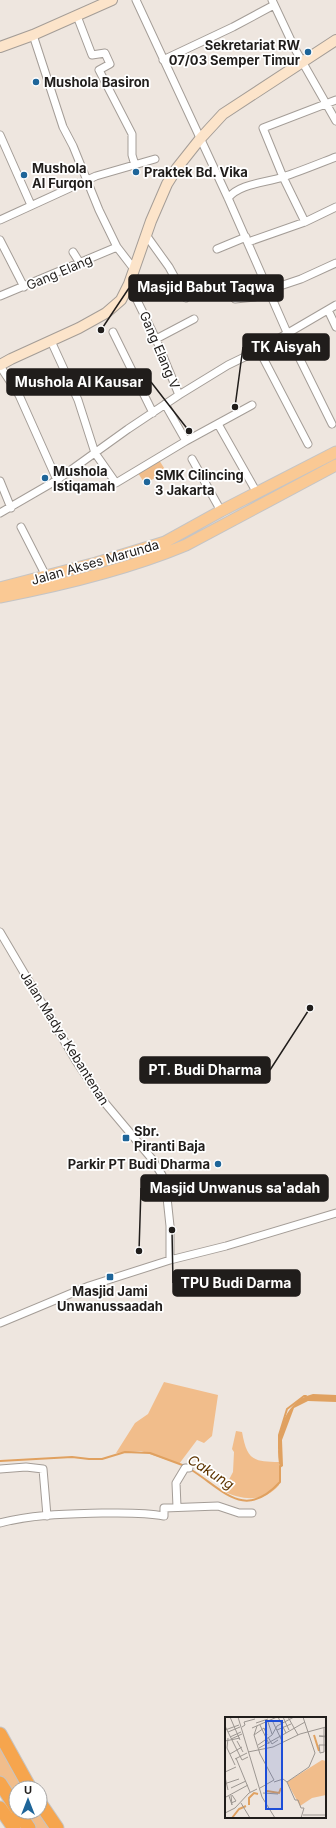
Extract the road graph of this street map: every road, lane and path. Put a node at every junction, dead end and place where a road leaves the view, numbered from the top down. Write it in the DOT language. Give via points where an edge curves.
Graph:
graph roads {
  1 [pos="136,0"];
  2 [pos="106,1"];
  3 [pos="273,2"];
  4 [pos="77,16"];
  5 [pos="33,35"];
  6 [pos="336,40"];
  7 [pos="0,47"];
  8 [pos="163,60"];
  9 [pos="303,62"];
  10 [pos="336,100"];
  11 [pos="327,104"];
  12 [pos="336,121"];
  13 [pos="0,135"];
  14 [pos="200,139"];
  15 [pos="336,157"];
  16 [pos="155,159"];
  17 [pos="135,165"];
  18 [pos="283,177"];
  19 [pos="87,180"];
  20 [pos="228,198"];
  21 [pos="31,205"];
  22 [pos="336,207"];
  23 [pos="0,220"];
  24 [pos="305,222"];
  25 [pos="146,235"];
  26 [pos="0,240"];
  27 [pos="247,240"];
  28 [pos="117,247"];
  29 [pos="217,248"];
  30 [pos="73,252"];
  31 [pos="80,263"];
  32 [pos="336,263"];
  33 [pos="134,269"];
  34 [pos="129,284"];
  35 [pos="24,287"];
  36 [pos="268,290"];
  37 [pos="0,296"];
  38 [pos="186,298"];
  39 [pos="235,298"];
  40 [pos="336,305"];
  41 [pos="328,310"];
  42 [pos="194,319"];
  43 [pos="336,327"];
  44 [pos="113,332"];
  45 [pos="288,333"];
  46 [pos="156,339"];
  47 [pos="51,341"];
  48 [pos="259,350"];
  49 [pos="0,366"];
  50 [pos="179,395"];
  51 [pos="165,404"];
  52 [pos="252,406"];
  53 [pos="153,412"];
  54 [pos="218,424"];
  55 [pos="332,424"];
  56 [pos="186,441"];
  57 [pos="308,444"];
  58 [pos="95,452"];
  59 [pos="336,452"];
  60 [pos="192,459"];
  61 [pos="336,465"];
  62 [pos="57,480"];
  63 [pos="0,481"];
  64 [pos="256,493"];
  65 [pos="11,508"];
  66 [pos="221,511"];
  67 [pos="0,513"];
  68 [pos="21,527"];
  69 [pos="46,576"];
  70 [pos="0,588"];
  71 [pos="0,597"];
  72 [pos="0,932"];
  73 [pos="336,1213"];
  74 [pos="170,1260"];
  75 [pos="0,1323"];
  76 [pos="189,1468"];
  77 [pos="0,1469"];
  78 [pos="177,1507"];
  79 [pos="252,1513"];
  80 [pos="47,1516"];
  81 [pos="0,1523"];
  82 [pos="0,1734"];
  83 [pos="26,1780"];
  84 [pos="0,1783"];
  85 [pos="8,1796"];
  86 [pos="0,1808"];
  87 [pos="48,1815"];
  88 [pos="14,1828"];
  89 [pos="57,1828"];
  1 -- 8 [label="street"];
  2 -- 4 [label="street"];
  3 -- 8 [label="street" via="233,27"];
  3 -- 9 [label="street"];
  4 -- 5 [label="street"];
  4 -- 17 [label="street" via="92,55 105,53 110,64 99,70 132,134 132,155"];
  5 -- 7 [label="street"];
  5 -- 19 [label="street" via="63,127 74,146"];
  6 -- 9 [label="street"];
  8 -- 14 [label="street"];
  9 -- 11 [label="street"];
  9 -- 14 [label="street" via="223,114"];
  10 -- 11 [label="street"];
  11 -- 12 [label="street"];
  11 -- 18 [label="street" via="263,128"];
  13 -- 21 [label="street"];
  14 -- 20 [label="street"];
  14 -- 25 [label="street" via="167,184"];
  15 -- 18 [label="street"];
  16 -- 17 [label="street"];
  17 -- 19 [label="street"];
  18 -- 20 [label="street" via="242,188"];
  18 -- 24 [label="street"];
  19 -- 21 [label="street"];
  19 -- 28 [label="street"];
  20 -- 27 [label="street"];
  21 -- 23 [label="street"];
  22 -- 24 [label="street"];
  24 -- 27 [label="street"];
  25 -- 33 [label="street"];
  25 -- 38 [label="street"];
  26 -- 35 [label="street"];
  27 -- 29 [label="street"];
  27 -- 36 [label="street"];
  28 -- 31 [label="street, Gang Elang"];
  28 -- 33 [label="street"];
  30 -- 31 [label="street"];
  31 -- 35 [label="street, Gang Elang"];
  32 -- 36 [label="street"];
  33 -- 34 [label="street"];
  34 -- 46 [label="street, Gang Elang V"];
  34 -- 47 [label="street" via="121,300 106,313"];
  35 -- 37 [label="street, Gang Elang"];
  36 -- 39 [label="street" via="255,297"];
  36 -- 45 [label="street"];
  40 -- 41 [label="street"];
  41 -- 43 [label="street"];
  41 -- 45 [label="street"];
  42 -- 46 [label="street"];
  44 -- 53 [label="street"];
  45 -- 48 [label="street"];
  45 -- 55 [label="street"];
  46 -- 50 [label="street, Gang Elang V"];
  47 -- 49 [label="street"];
  47 -- 58 [label="street" via="78,400"];
  48 -- 50 [label="street" via="228,365"];
  48 -- 57 [label="street"];
  49 -- 62 [label="street" via="19,395"];
  50 -- 51 [label="street"];
  51 -- 53 [label="street"];
  51 -- 56 [label="street"];
  52 -- 54 [label="street"];
  53 -- 58 [label="street"];
  54 -- 56 [label="street"];
  54 -- 64 [label="street"];
  56 -- 58 [label="street" via="117,483"];
  58 -- 62 [label="street"];
  59 -- 64 [label="main road, Jalan Akses Marunda"];
  60 -- 66 [label="street"];
  61 -- 71 [label="main road, Jalan Akses Marunda" via="165,554 88,577"];
  62 -- 65 [label="street"];
  63 -- 65 [label="street"];
  64 -- 66 [label="main road, Jalan Akses Marunda"];
  65 -- 67 [label="street"];
  66 -- 69 [label="main road, Jalan Akses Marunda" via="165,542"];
  68 -- 69 [label="street"];
  69 -- 70 [label="main road, Jalan Akses Marunda"];
  72 -- 74 [label="street, Jalan Madya Kebantenan" via="100,1097 152,1159 162,1175 170,1226"];
  73 -- 74 [label="street"];
  74 -- 75 [label="street" via="89,1286"];
  76 -- 78 [label="street" via="185,1468 176,1483"];
  77 -- 80 [label="street" via="43,1469"];
  78 -- 79 [label="street" via="218,1506 239,1513"];
  78 -- 80 [label="street" via="164,1508 164,1516 134,1513"];
  80 -- 81 [label="street"];
  82 -- 83 [label="highway"];
  84 -- 85 [label="highway"];
  86 -- 88 [label="highway"];
  87 -- 89 [label="highway"];
}
